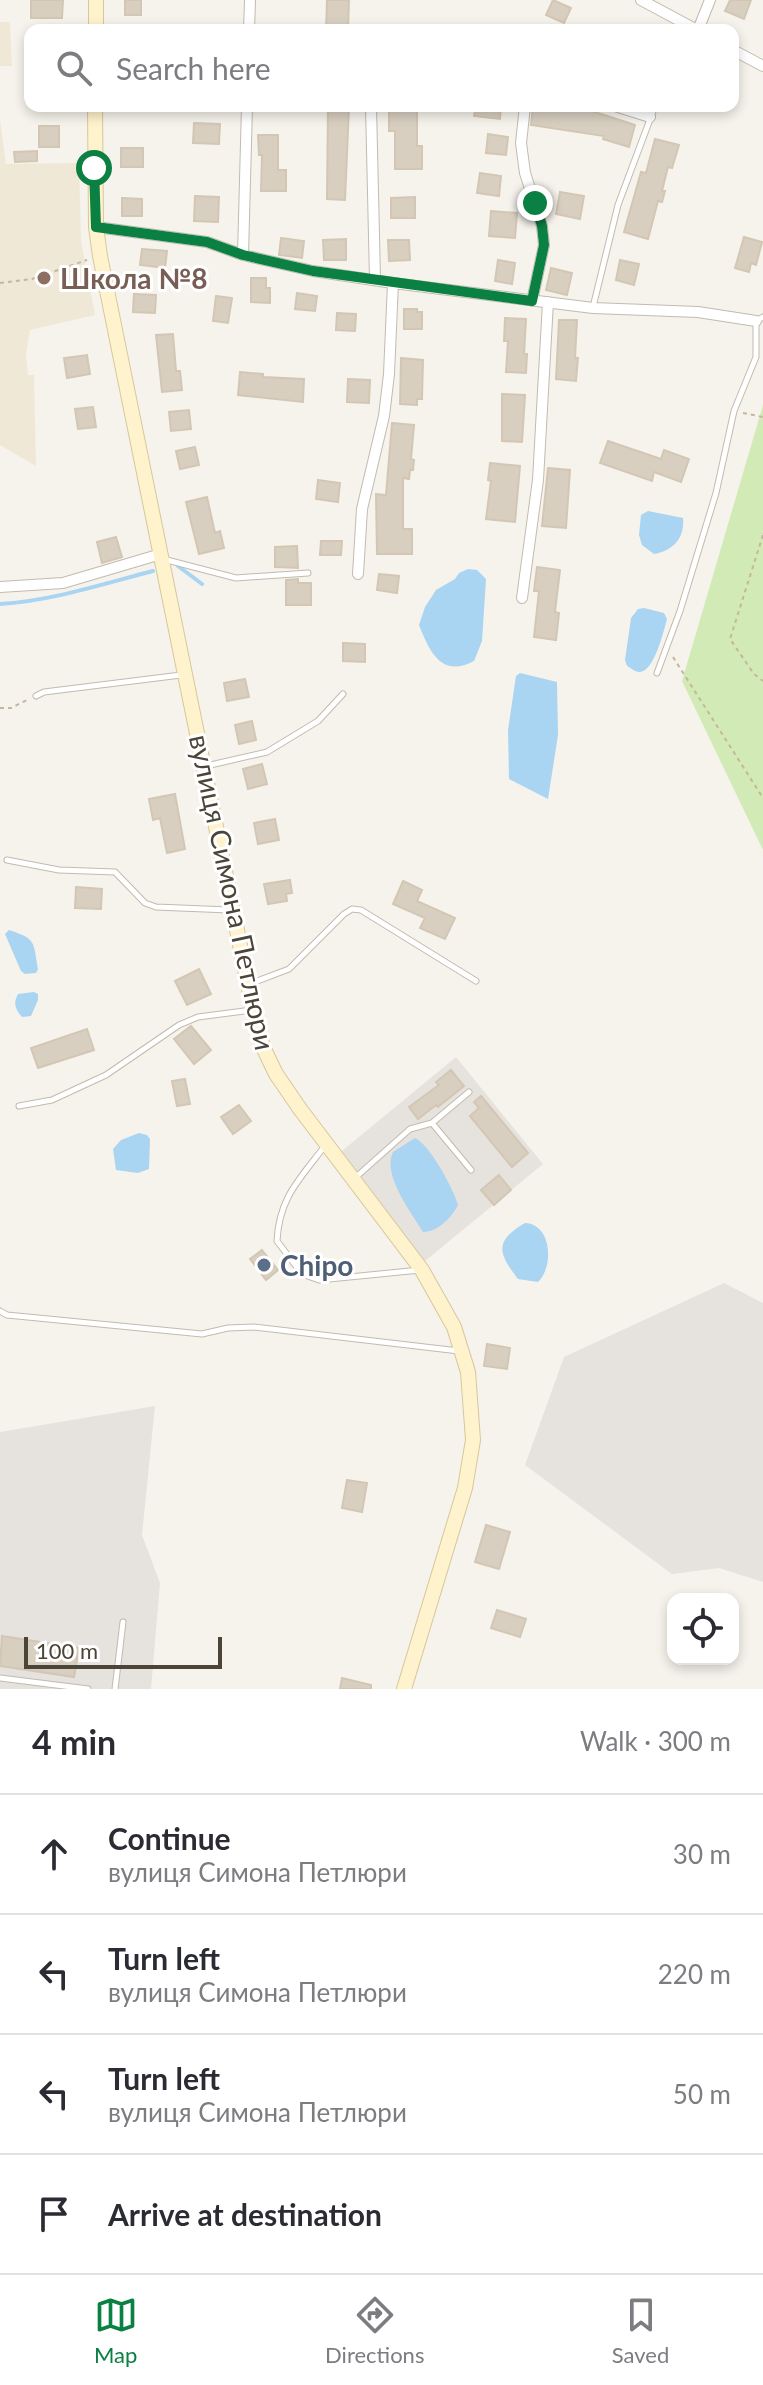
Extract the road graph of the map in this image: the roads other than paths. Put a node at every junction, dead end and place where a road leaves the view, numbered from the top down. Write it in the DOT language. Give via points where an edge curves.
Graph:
graph roads {
  1 [pos="96,0"];
  2 [pos="250,0"];
  3 [pos="641,0"];
  4 [pos="710,0"];
  5 [pos="96,24"];
  6 [pos="249,24"];
  7 [pos="684,24"];
  8 [pos="696,24"];
  9 [pos="739,53"];
  10 [pos="763,66"];
  11 [pos="95,112"];
  12 [pos="247,112"];
  13 [pos="371,112"];
  14 [pos="524,112"];
  15 [pos="634,112"];
  16 [pos="652,112"];
  17 [pos="650,117"];
  18 [pos="96,227"];
  19 [pos="243,255"];
  20 [pos="375,279"];
  21 [pos="393,283"];
  22 [pos="532,301"];
  23 [pos="548,302"];
  24 [pos="593,308"];
  25 [pos="759,319"];
  26 [pos="162,556"];
  27 [pos="308,573"];
  28 [pos="358,574"];
  29 [pos="0,587"];
  30 [pos="522,598"];
  31 [pos="657,673"];
  32 [pos="186,674"];
  33 [pos="343,694"];
  34 [pos="36,696"];
  35 [pos="205,767"];
  36 [pos="7,860"];
  37 [pos="234,910"];
  38 [pos="476,981"];
  39 [pos="249,984"];
  40 [pos="253,1009"];
  41 [pos="469,1092"];
  42 [pos="19,1106"];
  43 [pos="432,1123"];
  44 [pos="327,1143"];
  45 [pos="471,1170"];
  46 [pos="354,1178"];
  47 [pos="422,1270"];
  48 [pos="0,1311"];
  49 [pos="463,1352"];
  50 [pos="123,1622"];
  51 [pos="0,1678"];
  52 [pos="88,1689"];
  53 [pos="115,1689"];
  54 [pos="404,1689"];
  1 -- 5 [label="main road"];
  2 -- 6 [label="street"];
  3 -- 7 [label="street"];
  4 -- 8 [label="street"];
  9 -- 10 [label="street"];
  11 -- 18 [label="main road, вулиця Симона Петлюри"];
  12 -- 19 [label="street"];
  13 -- 20 [label="street"];
  14 -- 22 [label="street" via="525,173 544,245"];
  15 -- 17 [label="street"];
  16 -- 17 [label="lane"];
  17 -- 24 [label="lane" via="618,205"];
  18 -- 19 [label="street" via="207,242"];
  18 -- 26 [label="main road, вулиця Симона Петлюри"];
  19 -- 20 [label="street"];
  20 -- 21 [label="street"];
  21 -- 22 [label="street"];
  21 -- 28 [label="street" via="385,402 362,509"];
  22 -- 23 [label="street"];
  23 -- 24 [label="street"];
  23 -- 30 [label="street" via="538,480"];
  24 -- 25 [label="street"];
  25 -- 31 [label="lane" via="756,357 734,411 716,493"];
  26 -- 27 [label="lane" via="236,578"];
  26 -- 29 [label="street" via="63,583"];
  26 -- 32 [label="main road, вулиця Симона Петлюри"];
  32 -- 34 [label="lane"];
  32 -- 35 [label="main road, вулиця Симона Петлюри"];
  33 -- 35 [label="lane" via="318,721 267,752"];
  35 -- 37 [label="main road, вулиця Симона Петлюри"];
  36 -- 37 [label="lane" via="59,870 115,872 145,903 156,907"];
  37 -- 39 [label="main road, вулиця Симона Петлюри"];
  38 -- 39 [label="lane" via="352,909 289,969"];
  39 -- 40 [label="main road, вулиця Симона Петлюри"];
  40 -- 42 [label="lane" via="198,1017 106,1075 52,1100"];
  40 -- 44 [label="main road, вулиця Симона Петлюри" via="276,1074"];
  41 -- 43 [label="lane"];
  43 -- 45 [label="lane"];
  43 -- 46 [label="lane" via="410,1129"];
  44 -- 46 [label="main road, вулиця Симона Петлюри"];
  44 -- 47 [label="lane" via="286,1196 277,1241 302,1274 319,1280"];
  46 -- 47 [label="main road, вулиця Симона Петлюри"];
  47 -- 49 [label="main road, вулиця Симона Петлюри"];
  48 -- 49 [label="lane" via="202,1334 266,1328"];
  49 -- 54 [label="main road, вулиця Симона Петлюри" via="473,1440 465,1488"];
  50 -- 53 [label="lane"];
  51 -- 52 [label="lane"];
}
